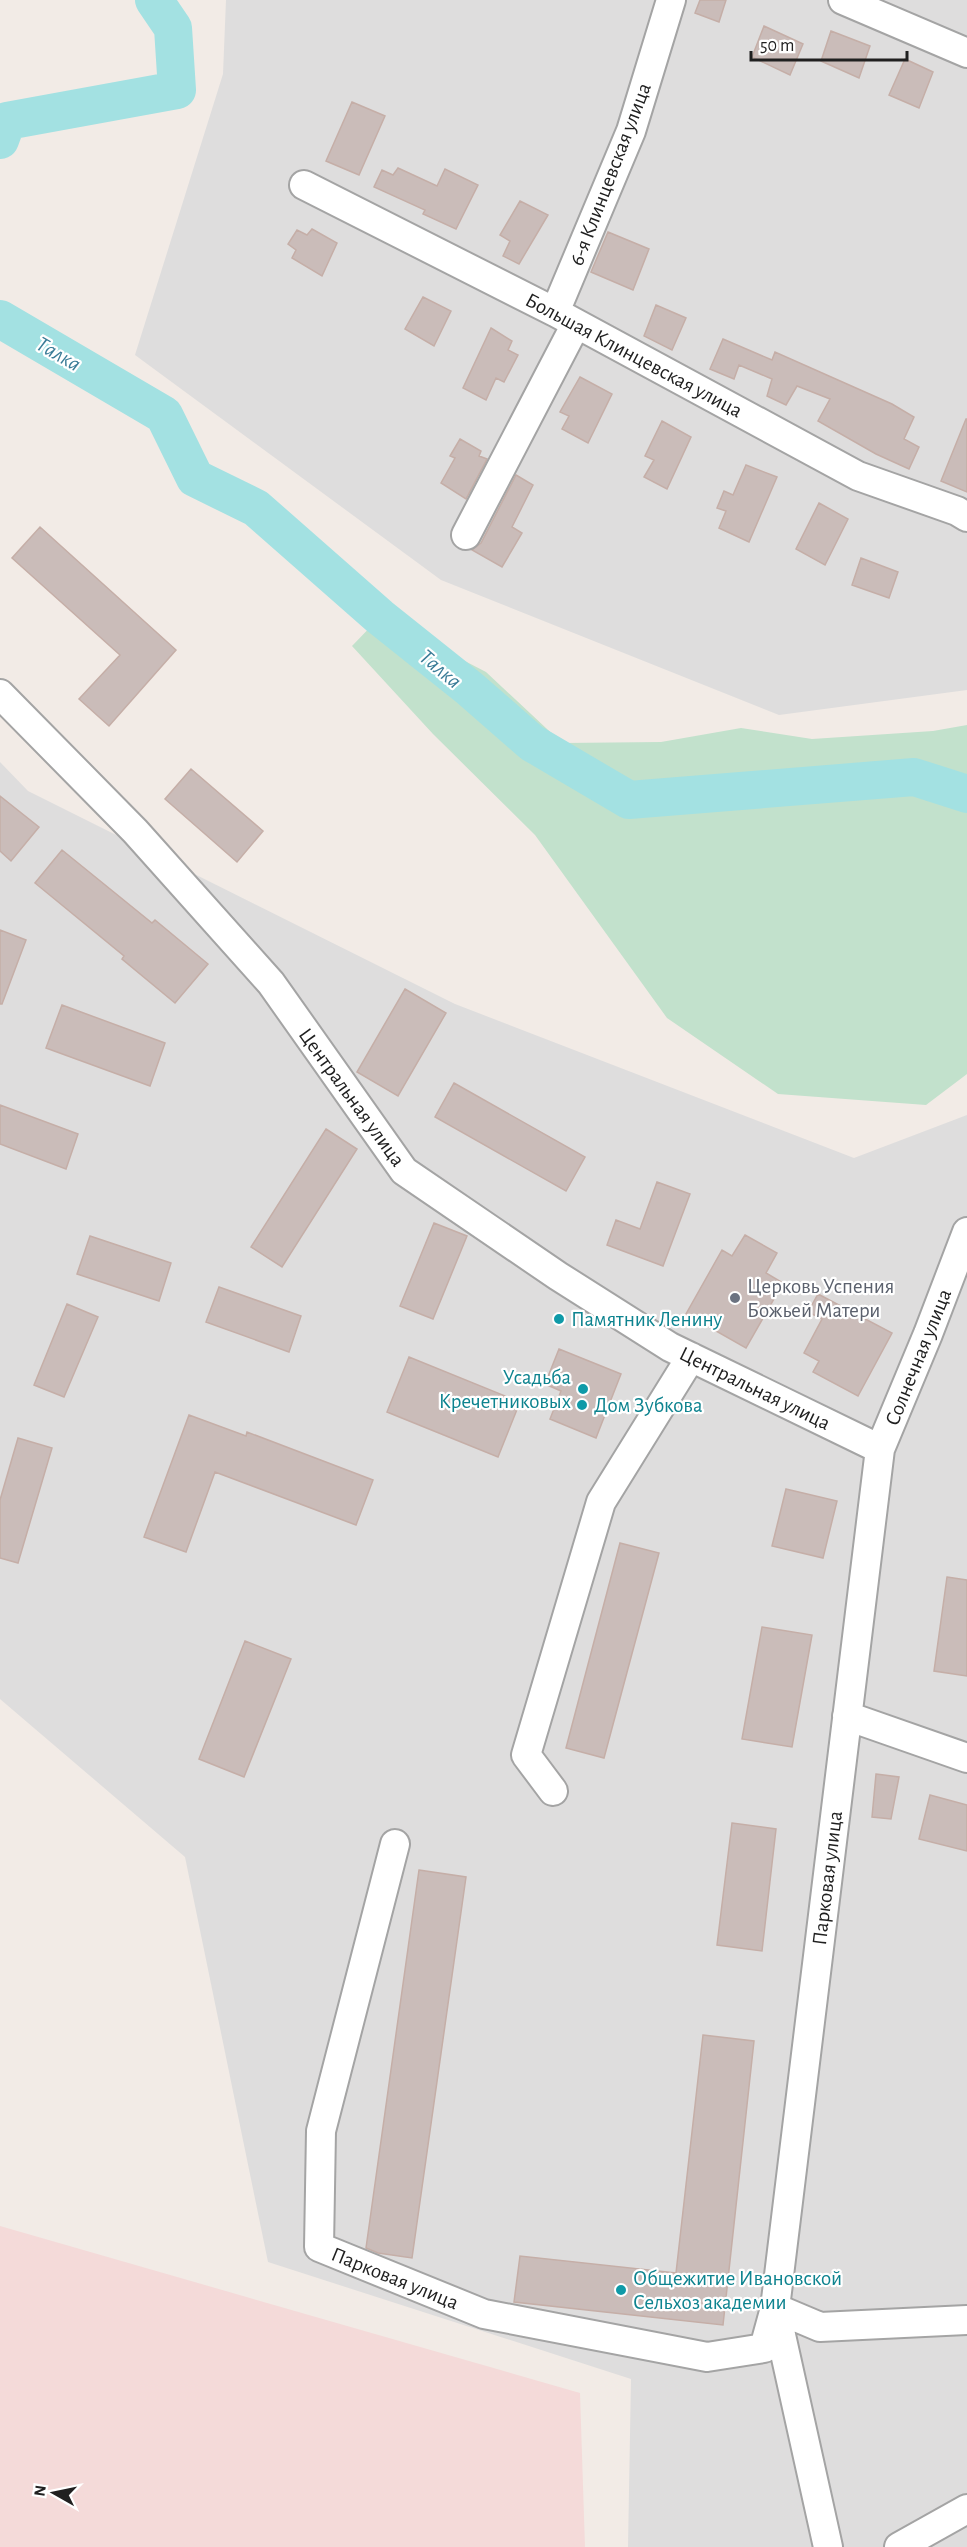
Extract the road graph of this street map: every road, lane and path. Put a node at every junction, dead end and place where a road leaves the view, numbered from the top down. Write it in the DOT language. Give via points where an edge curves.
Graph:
graph roads {
  1 [pos="671,0"];
  2 [pos="843,0"];
  3 [pos="967,53"];
  4 [pos="304,185"];
  5 [pos="566,318"];
  6 [pos="967,517"];
  7 [pos="466,535"];
  8 [pos="0,694"];
  9 [pos="967,1232"];
  10 [pos="691,1357"];
  11 [pos="880,1449"];
  12 [pos="847,1716"];
  13 [pos="967,1758"];
  14 [pos="553,1791"];
  15 [pos="394,1844"];
  16 [pos="775,2308"];
  17 [pos="967,2320"];
  18 [pos="967,2510"];
  19 [pos="828,2547"];
  20 [pos="899,2547"];
  1 -- 5 [label="street, 6-я Клинцевская улица" via="631,131"];
  2 -- 3 [label="street"];
  4 -- 5 [label="street, Большая Клинцевская улица"];
  5 -- 6 [label="street, Большая Клинцевская улица" via="858,476"];
  5 -- 7 [label="street, 6-я Клинцевская улица"];
  8 -- 10 [label="street, Центральная улица" via="135,831 271,983 404,1171 630,1323"];
  9 -- 11 [label="street, Солнечная улица"];
  10 -- 11 [label="street, Центральная улица"];
  10 -- 14 [label="street" via="602,1502 526,1755"];
  11 -- 12 [label="street, Парковая улица"];
  12 -- 13 [label="street"];
  12 -- 16 [label="street, Парковая улица"];
  15 -- 16 [label="street, Парковая улица" via="321,2131 319,2247 484,2314 707,2357 764,2348"];
  16 -- 17 [label="street" via="820,2327"];
  16 -- 19 [label="street, Парковая улица"];
  18 -- 20 [label="street"];
}
